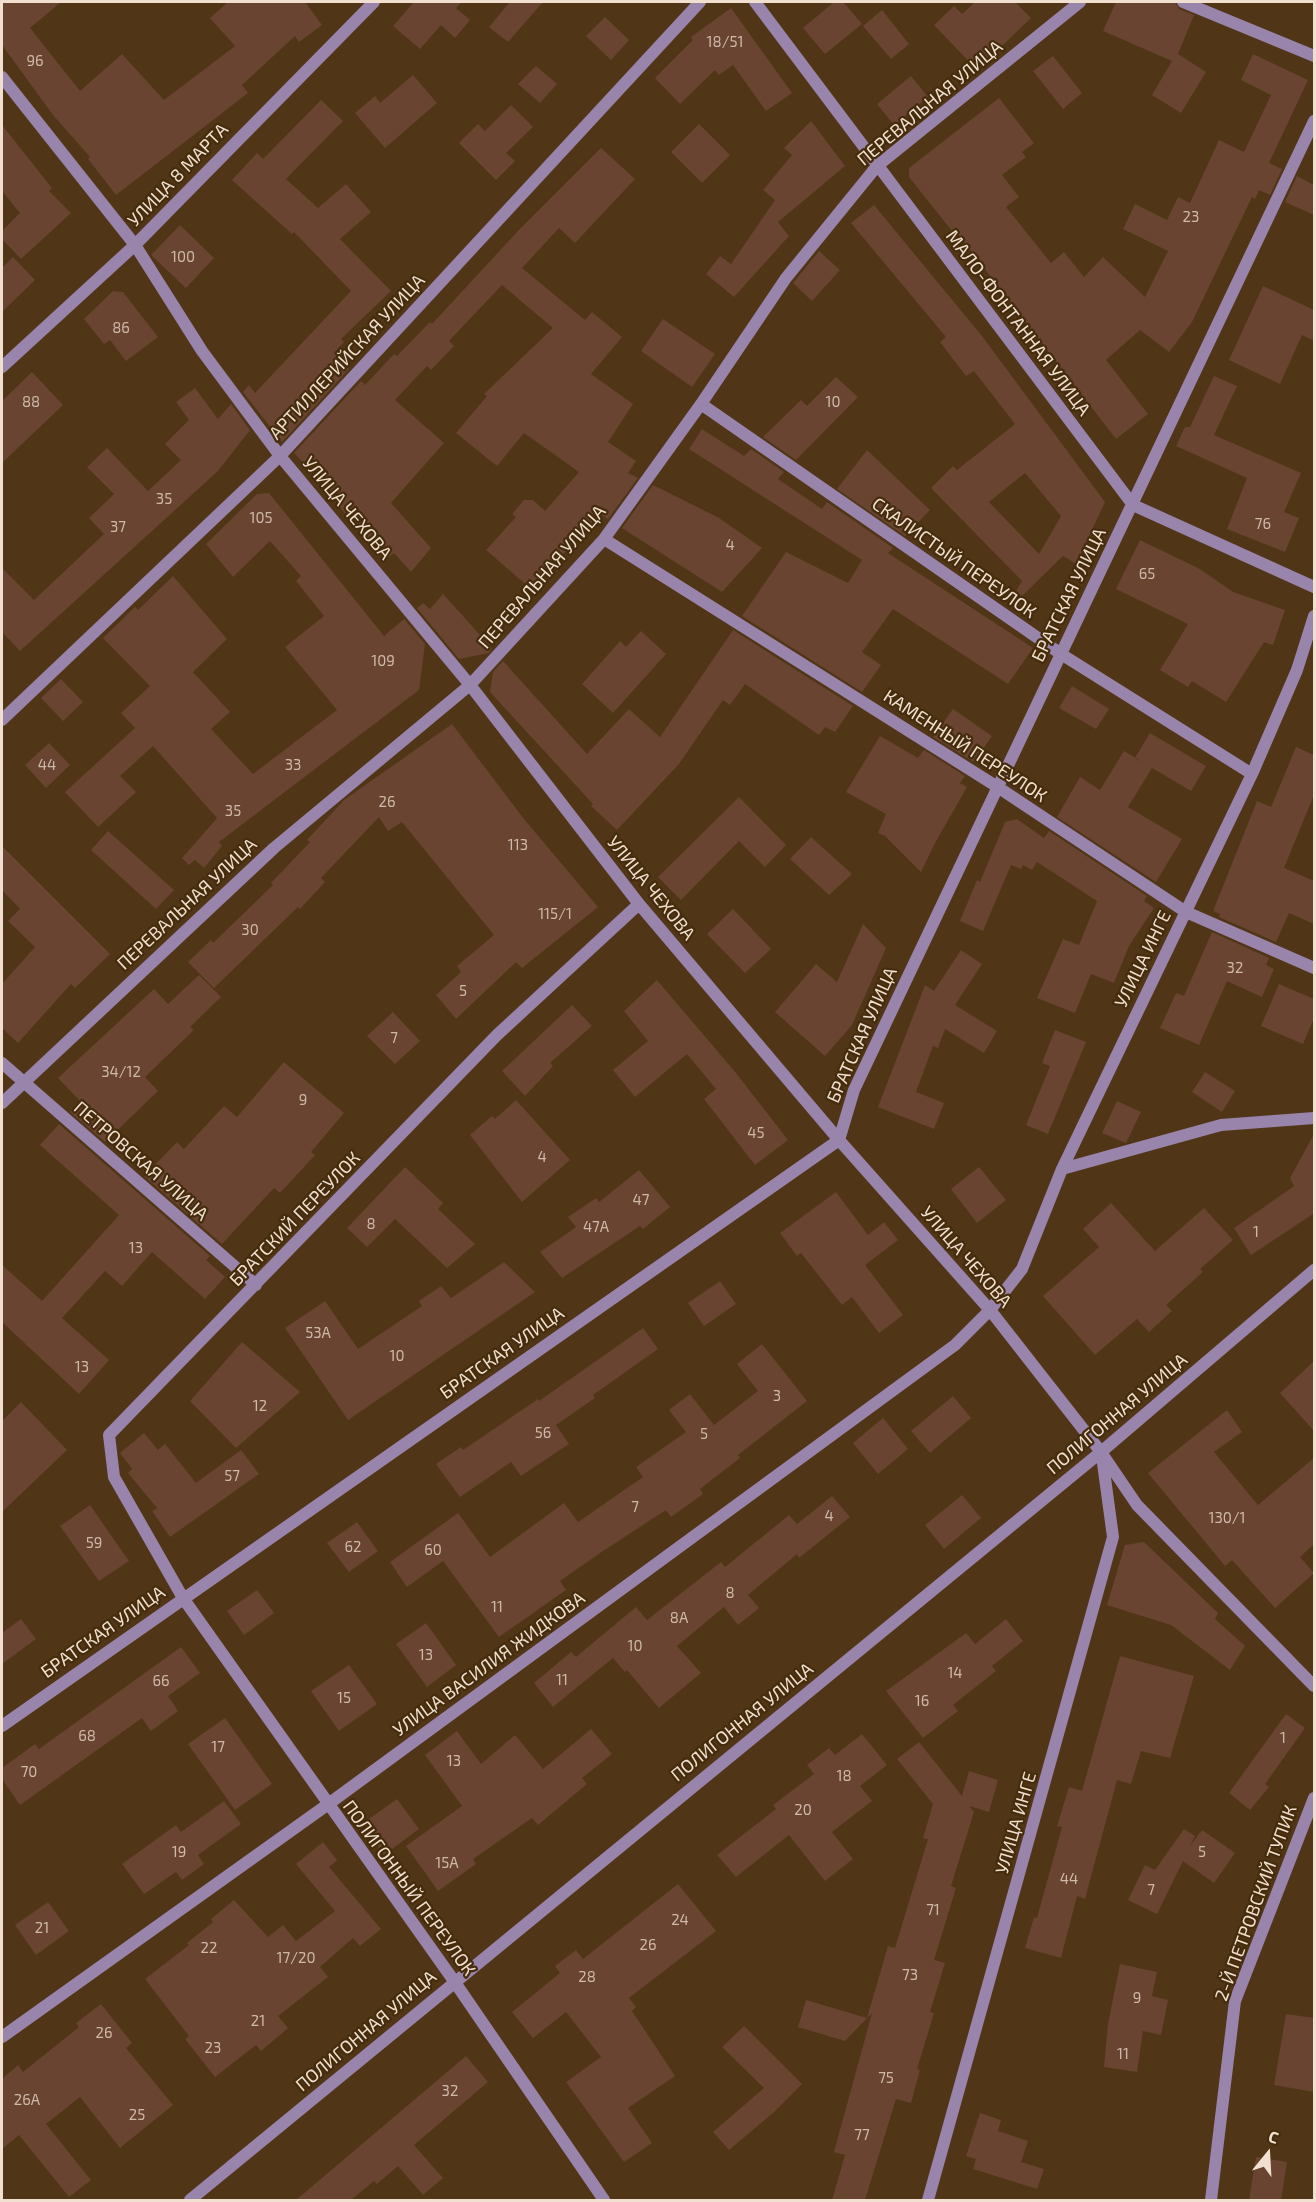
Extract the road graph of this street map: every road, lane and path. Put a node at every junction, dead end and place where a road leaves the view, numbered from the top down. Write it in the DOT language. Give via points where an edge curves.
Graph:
graph roads {
  1 [pos="374,2"];
  2 [pos="700,2"];
  3 [pos="755,2"];
  4 [pos="1080,2"];
  5 [pos="1183,2"];
  6 [pos="1314,56"];
  7 [pos="2,77"];
  8 [pos="1314,121"];
  9 [pos="878,166"];
  10 [pos="135,245"];
  11 [pos="2,367"];
  12 [pos="701,404"];
  13 [pos="280,456"];
  14 [pos="1133,505"];
  15 [pos="604,539"];
  16 [pos="1314,587"];
  17 [pos="1314,616"];
  18 [pos="1060,654"];
  19 [pos="470,685"];
  20 [pos="2,720"];
  21 [pos="1252,774"];
  22 [pos="996,786"];
  23 [pos="639,904"];
  24 [pos="1186,912"];
  25 [pos="1314,968"];
  26 [pos="2,1064"];
  27 [pos="23,1082"];
  28 [pos="2,1102"];
  29 [pos="1314,1118"];
  30 [pos="838,1140"];
  31 [pos="1062,1169"];
  32 [pos="1314,1270"];
  33 [pos="256,1285"];
  34 [pos="990,1310"];
  35 [pos="1101,1452"];
  36 [pos="183,1598"];
  37 [pos="1314,1686"];
  38 [pos="2,1726"];
  39 [pos="1314,1798"];
  40 [pos="327,1804"];
  41 [pos="454,1981"];
  42 [pos="2,2037"];
  43 [pos="190,2200"];
  44 [pos="604,2200"];
  45 [pos="928,2200"];
  46 [pos="1211,2200"];
  1 -- 10 [label="street, УЛИЦА 8 МАРТА"];
  2 -- 13 [label="street, АРТИЛЛЕРИЙСКАЯ УЛИЦА"];
  3 -- 9 [label="street, МАЛО-ФОНТАННАЯ УЛИЦА"];
  4 -- 9 [label="street, ПЕРЕВАЛЬНАЯ УЛИЦА"];
  5 -- 6 [label="street"];
  7 -- 10 [label="street, УЛИЦА ЧЕХОВА"];
  8 -- 14 [label="street, БРАТСКАЯ УЛИЦА"];
  9 -- 12 [label="street, ПЕРЕВАЛЬНАЯ УЛИЦА" via="786,278"];
  9 -- 14 [label="street, МАЛО-ФОНТАННАЯ УЛИЦА"];
  10 -- 11 [label="street, УЛИЦА 8 МАРТА"];
  10 -- 13 [label="street, УЛИЦА ЧЕХОВА" via="202,351"];
  12 -- 15 [label="street, ПЕРЕВАЛЬНАЯ УЛИЦА"];
  12 -- 18 [label="street, СКАЛИСТЫЙ ПЕРЕУЛОК"];
  13 -- 19 [label="street, УЛИЦА ЧЕХОВА"];
  13 -- 20 [label="street, АРТИЛЛЕРИЙСКАЯ УЛИЦА"];
  14 -- 16 [label="street, МАЛО-ФОНТАННАЯ УЛИЦА"];
  14 -- 18 [label="street, БРАТСКАЯ УЛИЦА"];
  15 -- 19 [label="street, ПЕРЕВАЛЬНАЯ УЛИЦА"];
  15 -- 22 [label="street, КАМЕННЫЙ ПЕРЕУЛОК"];
  17 -- 21 [label="street, УЛИЦА ИНГЕ"];
  18 -- 21 [label="street, СКАЛИСТЫЙ ПЕРЕУЛОК"];
  18 -- 22 [label="street, БРАТСКАЯ УЛИЦА"];
  19 -- 23 [label="street, УЛИЦА ЧЕХОВА"];
  19 -- 27 [label="street, ПЕРЕВАЛЬНАЯ УЛИЦА" via="274,848"];
  21 -- 24 [label="street, УЛИЦА ИНГЕ"];
  22 -- 24 [label="street, КАМЕННЫЙ ПЕРЕУЛОК"];
  22 -- 30 [label="street, БРАТСКАЯ УЛИЦА" via="854,1090"];
  23 -- 30 [label="street, УЛИЦА ЧЕХОВА"];
  23 -- 33 [label="street, БРАТСКИЙ ПЕРЕУЛОК" via="497,1035"];
  24 -- 25 [label="street, КАМЕННЫЙ ПЕРЕУЛОК"];
  24 -- 31 [label="street, УЛИЦА ИНГЕ"];
  26 -- 27 [label="street, ПЕТРОВСКАЯ УЛИЦА"];
  27 -- 28 [label="street, ПЕРЕВАЛЬНАЯ УЛИЦА"];
  27 -- 33 [label="street, ПЕТРОВСКАЯ УЛИЦА"];
  29 -- 31 [label="street" via="1221,1125"];
  30 -- 34 [label="street, УЛИЦА ЧЕХОВА"];
  30 -- 36 [label="street, БРАТСКАЯ УЛИЦА"];
  31 -- 34 [label="street, УЛИЦА ИНГЕ" via="1022,1269"];
  32 -- 35 [label="street, ПОЛИГОННАЯ УЛИЦА"];
  33 -- 36 [label="street, БРАТСКИЙ ПЕРЕУЛОК" via="109,1435 114,1477"];
  34 -- 35 [label="street, УЛИЦА ЧЕХОВА"];
  34 -- 40 [label="street, УЛИЦА ВАСИЛИЯ ЖИДКОВА" via="955,1345"];
  35 -- 37 [label="street, УЛИЦА ЧЕХОВА" via="1137,1505"];
  35 -- 41 [label="street, ПОЛИГОННАЯ УЛИЦА"];
  35 -- 45 [label="street, УЛИЦА ИНГЕ" via="1113,1538"];
  36 -- 38 [label="street, БРАТСКАЯ УЛИЦА"];
  36 -- 40 [label="street, ПОЛИГОННЫЙ ПЕРЕУЛОК"];
  39 -- 46 [label="street, 2-Й ПЕТРОВСКИЙ ТУПИК" via="1235,2001"];
  40 -- 41 [label="street, ПОЛИГОННЫЙ ПЕРЕУЛОК"];
  40 -- 42 [label="street, УЛИЦА ВАСИЛИЯ ЖИДКОВА"];
  41 -- 43 [label="street, ПОЛИГОННАЯ УЛИЦА"];
  41 -- 44 [label="street, ПОЛИГОННЫЙ ПЕРЕУЛОК"];
}
